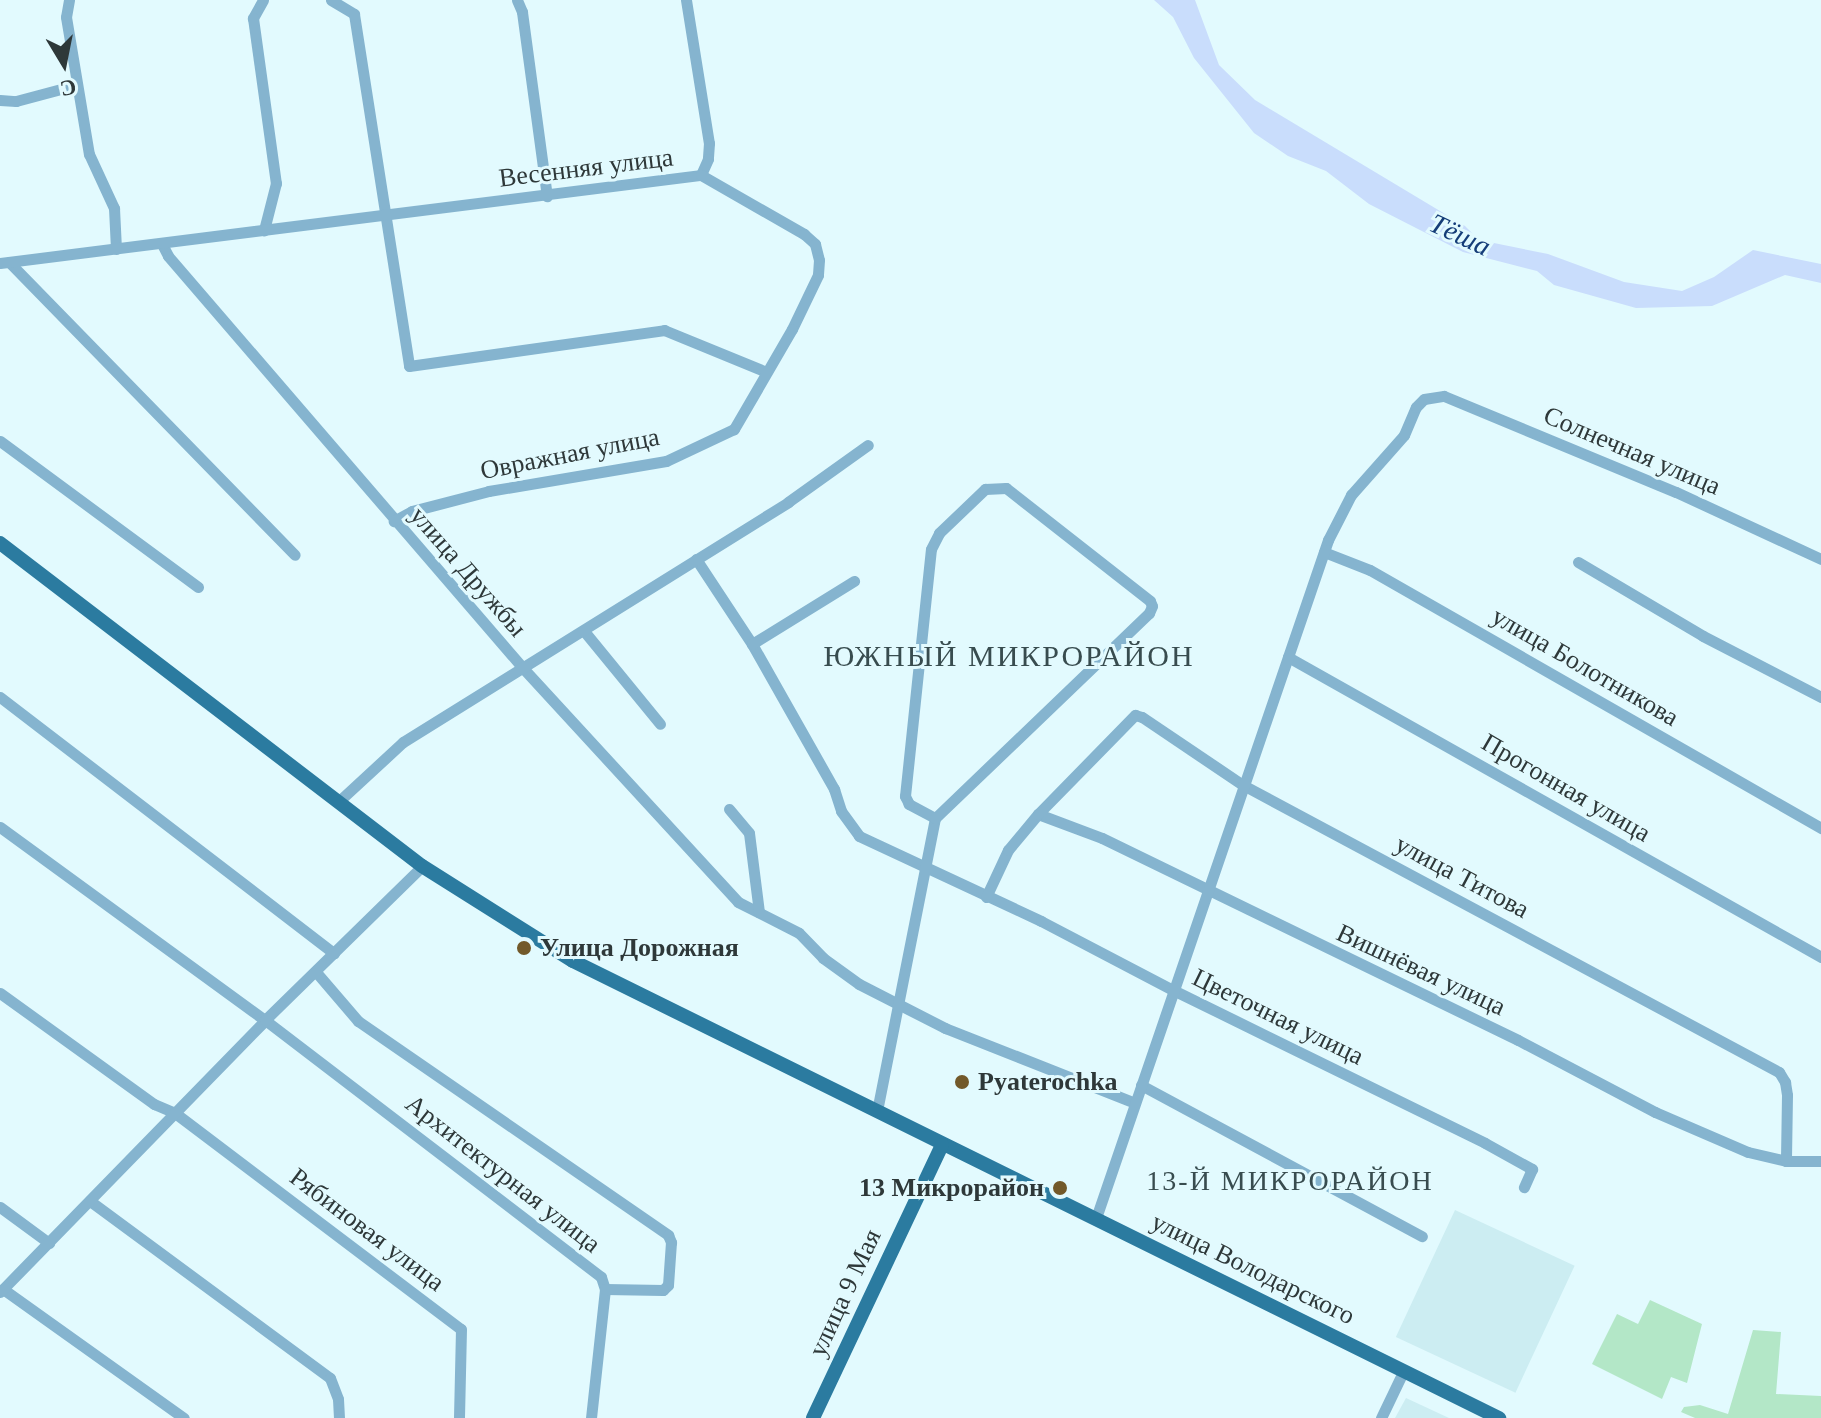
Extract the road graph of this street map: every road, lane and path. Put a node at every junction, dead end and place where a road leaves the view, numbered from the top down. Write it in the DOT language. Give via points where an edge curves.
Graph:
graph roads {
  1 [pos="69,0"];
  2 [pos="263,0"];
  3 [pos="331,0"];
  4 [pos="517,0"];
  5 [pos="686,0"];
  6 [pos="76,85"];
  7 [pos="0,100"];
  8 [pos="701,175"];
  9 [pos="547,196"];
  10 [pos="385,215"];
  11 [pos="264,230"];
  12 [pos="162,244"];
  13 [pos="815,244"];
  14 [pos="116,249"];
  15 [pos="4,262"];
  16 [pos="764,371"];
  17 [pos="0,441"];
  18 [pos="868,445"];
  19 [pos="394,521"];
  20 [pos="0,543"];
  21 [pos="1324,552"];
  22 [pos="295,555"];
  23 [pos="696,559"];
  24 [pos="1821,559"];
  25 [pos="1578,562"];
  26 [pos="854,581"];
  27 [pos="198,587"];
  28 [pos="584,631"];
  29 [pos="752,644"];
  30 [pos="1288,657"];
  31 [pos="522,667"];
  32 [pos="0,697"];
  33 [pos="1821,697"];
  34 [pos="660,724"];
  35 [pos="1243,785"];
  36 [pos="338,802"];
  37 [pos="729,809"];
  38 [pos="1038,814"];
  39 [pos="935,818"];
  40 [pos="0,827"];
  41 [pos="1821,828"];
  42 [pos="422,866"];
  43 [pos="925,866"];
  44 [pos="1210,893"];
  45 [pos="986,897"];
  46 [pos="759,912"];
  47 [pos="334,953"];
  48 [pos="1821,957"];
  49 [pos="316,972"];
  50 [pos="1173,990"];
  51 [pos="0,993"];
  52 [pos="900,1004"];
  53 [pos="265,1020"];
  54 [pos="1141,1085"];
  55 [pos="1135,1103"];
  56 [pos="877,1111"];
  57 [pos="175,1113"];
  58 [pos="942,1145"];
  59 [pos="1786,1161"];
  60 [pos="1821,1161"];
  61 [pos="1524,1187"];
  62 [pos="90,1201"];
  63 [pos="0,1207"];
  64 [pos="1096,1218"];
  65 [pos="1422,1236"];
  66 [pos="49,1243"];
  67 [pos="605,1289"];
  68 [pos="1,1290"];
  69 [pos="1404,1370"];
  70 [pos="184,1418"];
  71 [pos="339,1418"];
  72 [pos="459,1418"];
  73 [pos="591,1418"];
  74 [pos="813,1418"];
  75 [pos="1381,1418"];
  76 [pos="1499,1418"];
  1 -- 6 [label="street" via="66,17"];
  2 -- 11 [label="street" via="253,18 276,183"];
  3 -- 10 [label="street" via="352,12"];
  4 -- 9 [label="street"];
  5 -- 8 [label="street" via="709,143"];
  6 -- 7 [label="street" via="16,101"];
  6 -- 14 [label="street" via="89,154 114,208"];
  8 -- 9 [label="street, Весенняя улица"];
  8 -- 13 [label="street, Весенняя улица"];
  9 -- 10 [label="street, Весенняя улица"];
  10 -- 11 [label="street, Весенняя улица"];
  10 -- 16 [label="street" via="412,366 664,330"];
  11 -- 12 [label="street, Весенняя улица"];
  12 -- 14 [label="street, Весенняя улица"];
  12 -- 19 [label="street, улица Дружбы"];
  13 -- 16 [label="street, Овражная улица" via="818,275"];
  14 -- 15 [label="street, Весенняя улица"];
  15 -- 22 [label="street"];
  16 -- 19 [label="street, Овражная улица" via="734,429 666,461 489,491"];
  17 -- 27 [label="street"];
  18 -- 23 [label="street"];
  19 -- 31 [label="street, улица Дружбы"];
  20 -- 36 [label="main road, улица Володарского"];
  21 -- 24 [label="street, Солнечная улица" via="1351,495 1404,435 1416,407 1424,399 1444,396"];
  21 -- 30 [label="street"];
  21 -- 41 [label="street, улица Болотникова" via="1370,570"];
  23 -- 28 [label="street"];
  23 -- 29 [label="street, Цветочная улица"];
  25 -- 33 [label="street"];
  26 -- 29 [label="street"];
  28 -- 31 [label="street"];
  28 -- 34 [label="street"];
  29 -- 43 [label="street, Цветочная улица" via="859,836"];
  30 -- 35 [label="street"];
  30 -- 48 [label="street, Прогонная улица"];
  31 -- 36 [label="street" via="403,742"];
  31 -- 46 [label="street, улица Дружбы" via="738,902"];
  32 -- 47 [label="street"];
  35 -- 38 [label="street, улица Титова" via="1135,715"];
  35 -- 44 [label="street"];
  35 -- 59 [label="street, улица Титова" via="1779,1072 1787,1095"];
  36 -- 42 [label="main road, улица Володарского"];
  37 -- 46 [label="street" via="749,833"];
  38 -- 44 [label="street, Вишнёвая улица" via="1102,838"];
  38 -- 45 [label="street" via="1008,850"];
  39 -- 39 [label="street" via="909,804 905,796 931,549 939,533 985,489 1006,488 1152,606"];
  39 -- 43 [label="street"];
  40 -- 53 [label="street, Архитектурная улица"];
  42 -- 47 [label="street"];
  42 -- 56 [label="main road, улица Володарского" via="573,961"];
  43 -- 45 [label="street, Цветочная улица"];
  43 -- 52 [label="street"];
  44 -- 50 [label="street"];
  44 -- 59 [label="street, Вишнёвая улица" via="1518,1040 1655,1112 1748,1152"];
  45 -- 50 [label="street, Цветочная улица"];
  46 -- 52 [label="street, улица Дружбы" via="799,933 859,984"];
  47 -- 49 [label="street"];
  49 -- 53 [label="street"];
  49 -- 67 [label="street" via="358,1021 668,1235 668,1285 663,1290"];
  50 -- 54 [label="street"];
  50 -- 61 [label="street, Цветочная улица" via="1532,1169"];
  51 -- 57 [label="street" via="154,1104"];
  52 -- 55 [label="street, улица Дружбы" via="945,1028"];
  52 -- 56 [label="street"];
  53 -- 57 [label="street"];
  53 -- 67 [label="street, Архитектурная улица" via="601,1277"];
  54 -- 55 [label="street"];
  54 -- 65 [label="street"];
  55 -- 64 [label="street"];
  56 -- 58 [label="main road, улица Володарского"];
  57 -- 62 [label="street"];
  57 -- 72 [label="street, Рябиновая улица" via="461,1329"];
  58 -- 64 [label="main road, улица Володарского"];
  58 -- 74 [label="main road, улица 9 Мая"];
  59 -- 60 [label="street, Вишнёвая улица"];
  62 -- 66 [label="street"];
  62 -- 71 [label="street" via="330,1378"];
  63 -- 66 [label="street"];
  64 -- 69 [label="main road, улица Володарского"];
  66 -- 68 [label="street"];
  67 -- 73 [label="street, Архитектурная улица"];
  68 -- 70 [label="street"];
  69 -- 75 [label="street"];
  69 -- 76 [label="main road, улица Володарского"];
}
